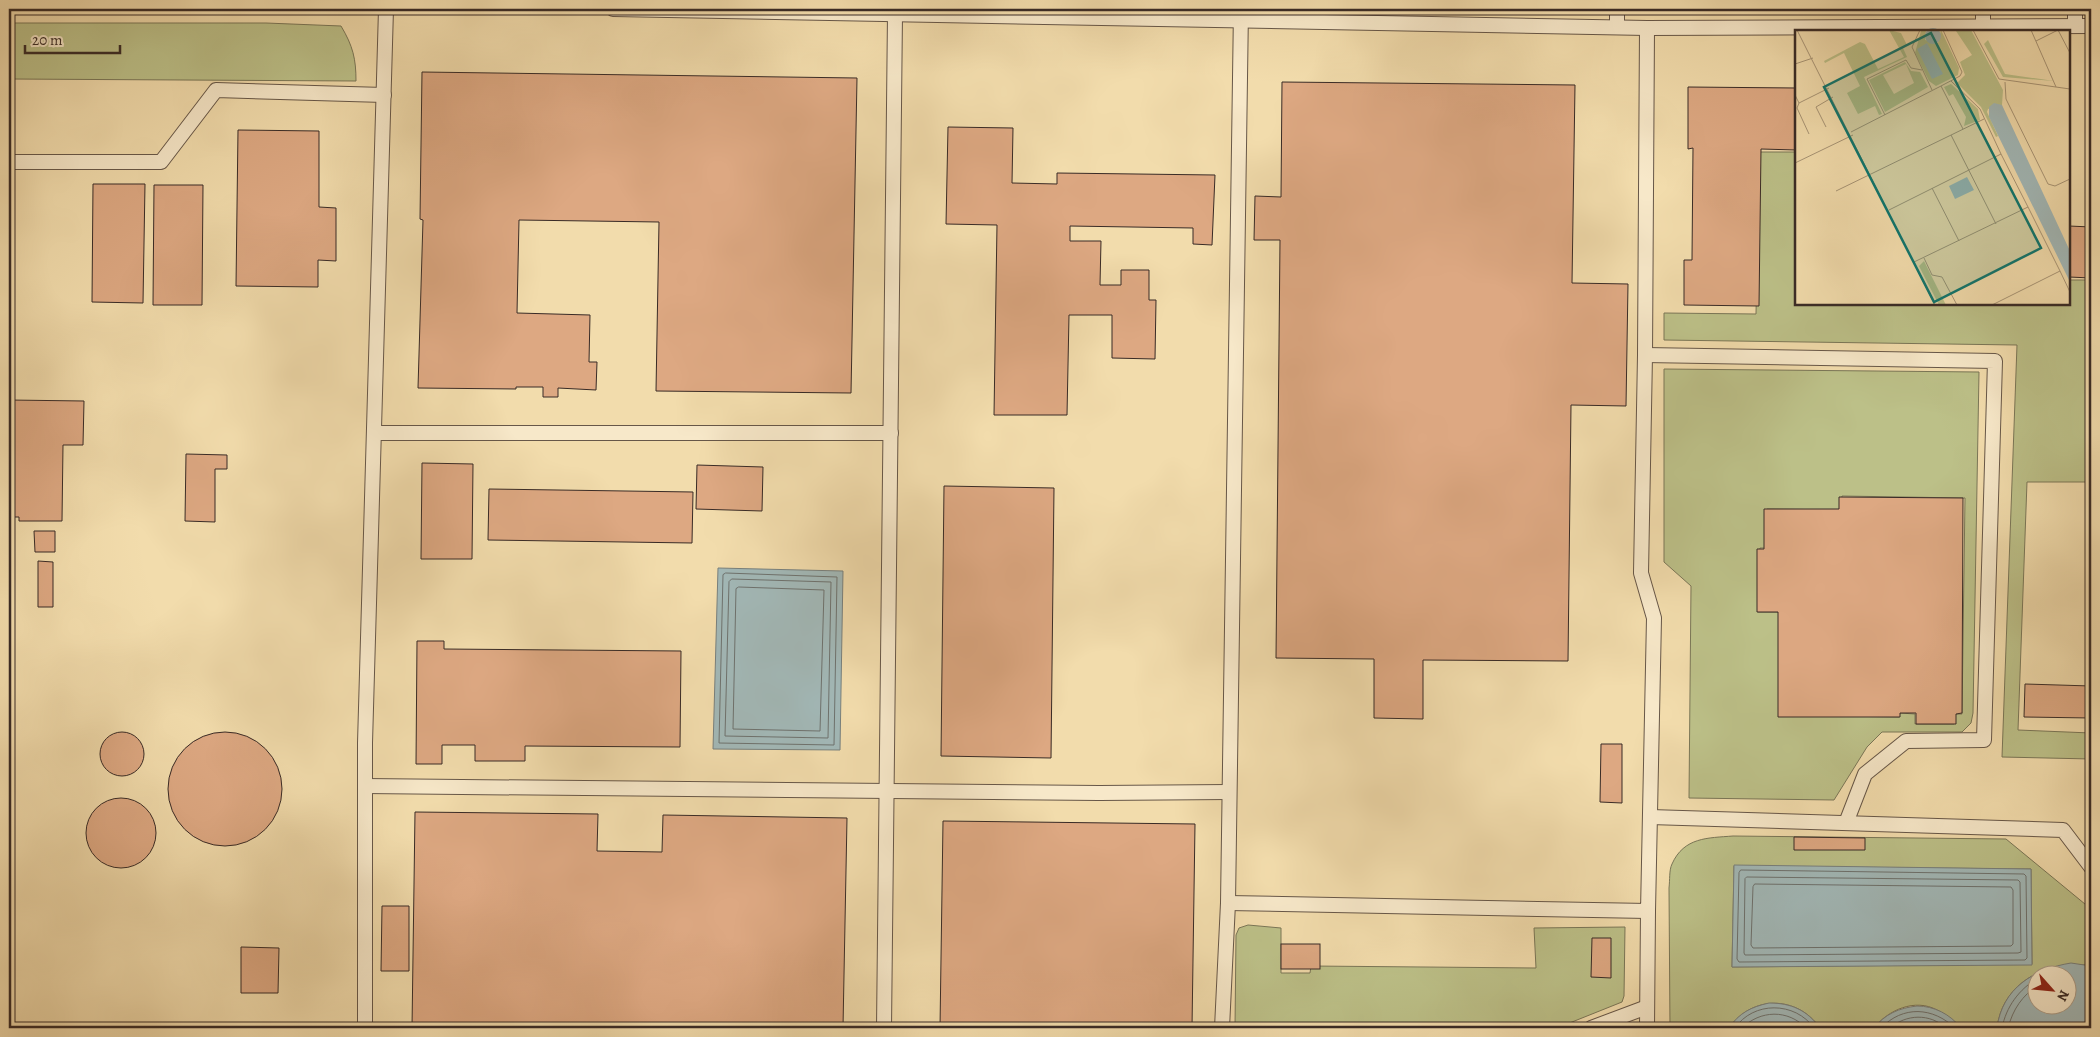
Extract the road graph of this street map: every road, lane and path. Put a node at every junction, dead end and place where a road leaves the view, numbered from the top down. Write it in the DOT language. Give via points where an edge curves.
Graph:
graph roads {
  1 [pos="386,9"];
  2 [pos="613,9"];
  3 [pos="1617,9"];
  4 [pos="1983,9"];
  5 [pos="2074,9"];
  6 [pos="896,14"];
  7 [pos="1241,14"];
  8 [pos="2074,26"];
  9 [pos="2091,26"];
  10 [pos="1617,27"];
  11 [pos="1647,28"];
  12 [pos="1983,28"];
  13 [pos="384,95"];
  14 [pos="9,162"];
  15 [pos="1645,355"];
  16 [pos="374,433"];
  17 [pos="891,433"];
  18 [pos="365,786"];
  19 [pos="886,791"];
  20 [pos="1229,792"];
  21 [pos="1650,817"];
  22 [pos="1846,823"];
  23 [pos="2091,867"];
  24 [pos="1228,902"];
  25 [pos="1648,911"];
  26 [pos="1647,1007"];
  27 [pos="365,1028"];
  28 [pos="884,1028"];
  29 [pos="1222,1028"];
  30 [pos="1591,1028"];
  31 [pos="1647,1028"];
  1 -- 13 [label="lane"];
  2 -- 6 [label="lane"];
  3 -- 10 [label="lane"];
  4 -- 12 [label="lane"];
  5 -- 8 [label="lane"];
  6 -- 7 [label="lane"];
  6 -- 17 [label="lane"];
  7 -- 10 [label="lane"];
  7 -- 20 [label="lane"];
  8 -- 9 [label="lane"];
  8 -- 12 [label="lane"];
  10 -- 11 [label="lane"];
  11 -- 12 [label="lane"];
  11 -- 15 [label="lane"];
  13 -- 14 [label="lane" via="216,90 161,162"];
  13 -- 16 [label="lane"];
  15 -- 21 [label="lane" via="1641,573 1654,618"];
  15 -- 22 [label="lane" via="1996,361 1984,740 1906,741 1865,774"];
  16 -- 17 [label="lane"];
  16 -- 18 [label="lane"];
  17 -- 19 [label="lane"];
  18 -- 19 [label="lane"];
  18 -- 27 [label="lane"];
  19 -- 20 [label="lane"];
  19 -- 28 [label="lane"];
  20 -- 24 [label="lane"];
  21 -- 22 [label="lane"];
  21 -- 25 [label="lane"];
  22 -- 23 [label="lane" via="2063,830"];
  24 -- 25 [label="lane"];
  24 -- 29 [label="lane"];
  25 -- 26 [label="lane"];
  26 -- 30 [label="lane"];
  26 -- 31 [label="lane"];
}
